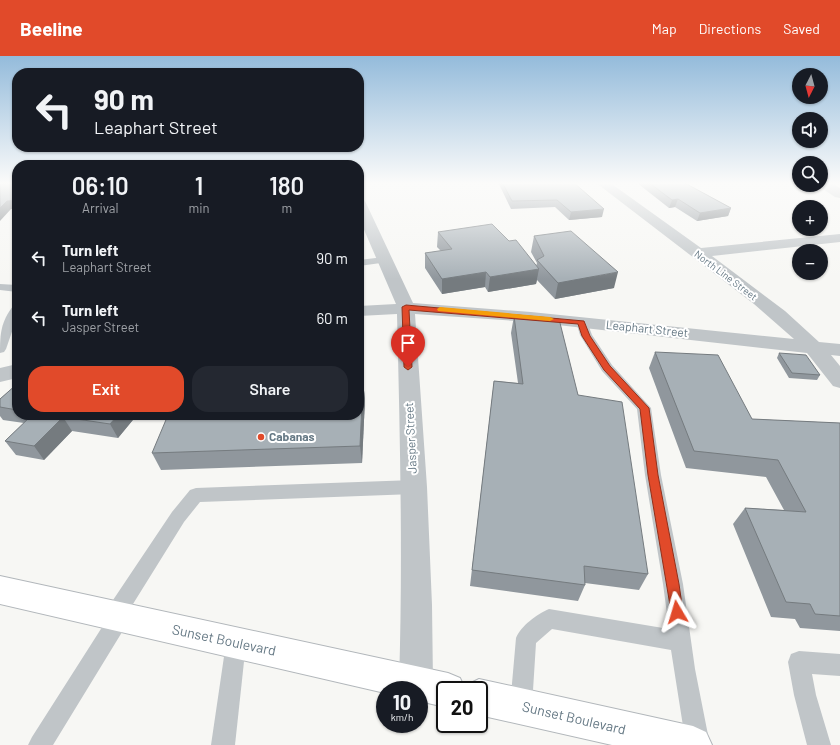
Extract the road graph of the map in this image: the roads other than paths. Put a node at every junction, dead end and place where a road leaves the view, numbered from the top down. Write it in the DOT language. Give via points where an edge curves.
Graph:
graph roads {
  1 [pos="364,214"];
  2 [pos="644,214"];
  3 [pos="840,238"];
  4 [pos="698,254"];
  5 [pos="384,260"];
  6 [pos="364,262"];
  7 [pos="0,287"];
  8 [pos="12,288"];
  9 [pos="406,307"];
  10 [pos="364,311"];
  11 [pos="12,315"];
  12 [pos="582,322"];
  13 [pos="813,348"];
  14 [pos="0,349"];
  15 [pos="840,350"];
  16 [pos="12,372"];
  17 [pos="0,375"];
  18 [pos="840,381"];
  19 [pos="414,487"];
  20 [pos="0,590"];
  21 [pos="117,616"];
  22 [pos="680,641"];
  23 [pos="236,643"];
  24 [pos="840,665"];
  25 [pos="407,681"];
  26 [pos="416,681"];
  27 [pos="488,699"];
  28 [pos="521,706"];
  29 [pos="40,745"];
  30 [pos="223,745"];
  31 [pos="693,745"];
  32 [pos="698,745"];
  33 [pos="819,745"];
  1 -- 5 [label="street, Jasper Street"];
  2 -- 4 [label="street, North Line Street"];
  3 -- 4 [label="street"];
  4 -- 13 [label="street, North Line Street" via="749,290"];
  5 -- 6 [label="lane"];
  5 -- 9 [label="street, Jasper Street"];
  7 -- 8 [label="lane"];
  9 -- 10 [label="street, Leaphart Street"];
  9 -- 12 [label="street, Leaphart Street"];
  9 -- 19 [label="street, Jasper Street"];
  11 -- 14 [label="lane"];
  12 -- 13 [label="street, Leaphart Street"];
  12 -- 22 [label="lane" via="586,336 607,368 644,408"];
  13 -- 15 [label="street, Leaphart Street"];
  13 -- 18 [label="street, North Line Street"];
  16 -- 17 [label="street"];
  19 -- 21 [label="lane" via="196,495 178,517"];
  19 -- 26 [label="street, Jasper Street"];
  20 -- 21 [label="main road, Sunset Boulevard"];
  21 -- 23 [label="main road, Sunset Boulevard"];
  21 -- 29 [label="lane"];
  22 -- 28 [label="lane" via="549,619 526,638"];
  22 -- 32 [label="lane"];
  23 -- 25 [label="main road, Sunset Boulevard"];
  23 -- 30 [label="lane"];
  24 -- 33 [label="lane" via="799,662"];
  27 -- 28 [label="main road, Sunset Boulevard"];
  28 -- 31 [label="main road, Sunset Boulevard"];
}
